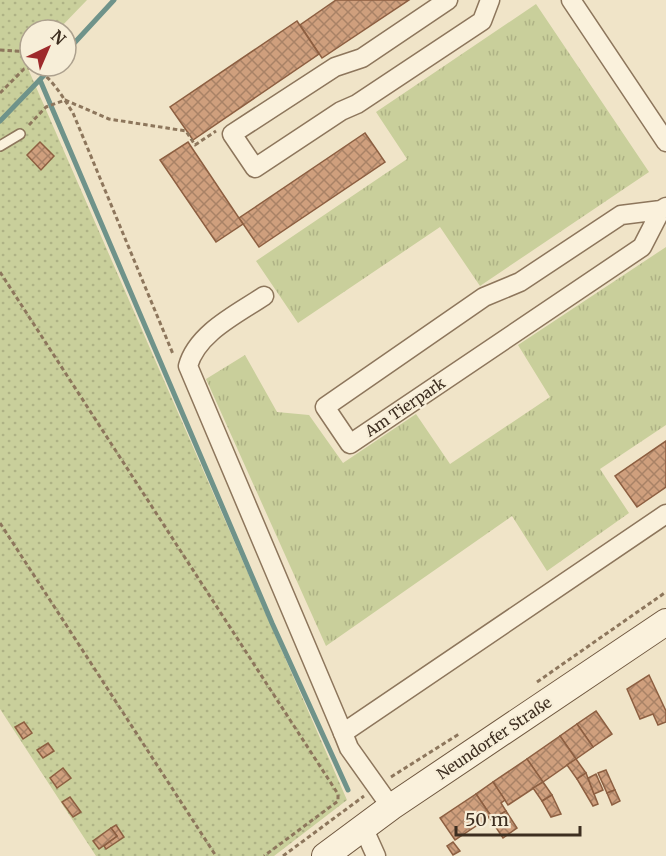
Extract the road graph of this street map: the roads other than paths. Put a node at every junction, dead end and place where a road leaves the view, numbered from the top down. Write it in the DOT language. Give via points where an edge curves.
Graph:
graph roads {
  1 [pos="448,0"];
  2 [pos="490,0"];
  3 [pos="571,0"];
  4 [pos="20,134"];
  5 [pos="666,142"];
  6 [pos="0,146"];
  7 [pos="664,208"];
  8 [pos="264,296"];
  9 [pos="666,514"];
  10 [pos="666,622"];
  11 [pos="343,734"];
  12 [pos="391,807"];
  13 [pos="363,827"];
  14 [pos="325,856"];
  15 [pos="376,856"];
  1 -- 2 [label="street" via="362,58 335,67 232,134 255,168 482,21"];
  3 -- 5 [label="street"];
  4 -- 6 [label="lane"];
  7 -- 7 [label="street, Am Tierpark" via="621,215 520,282 484,297 324,407 350,444 642,247"];
  8 -- 11 [label="street" via="225,321 192,351 188,366"];
  9 -- 11 [label="street"];
  10 -- 12 [label="main road, Neundorfer Straße"];
  11 -- 12 [label="street"];
  12 -- 13 [label="main road, Neundorfer Straße"];
  13 -- 14 [label="main road, Neundorfer Straße"];
  13 -- 15 [label="street"];
}
